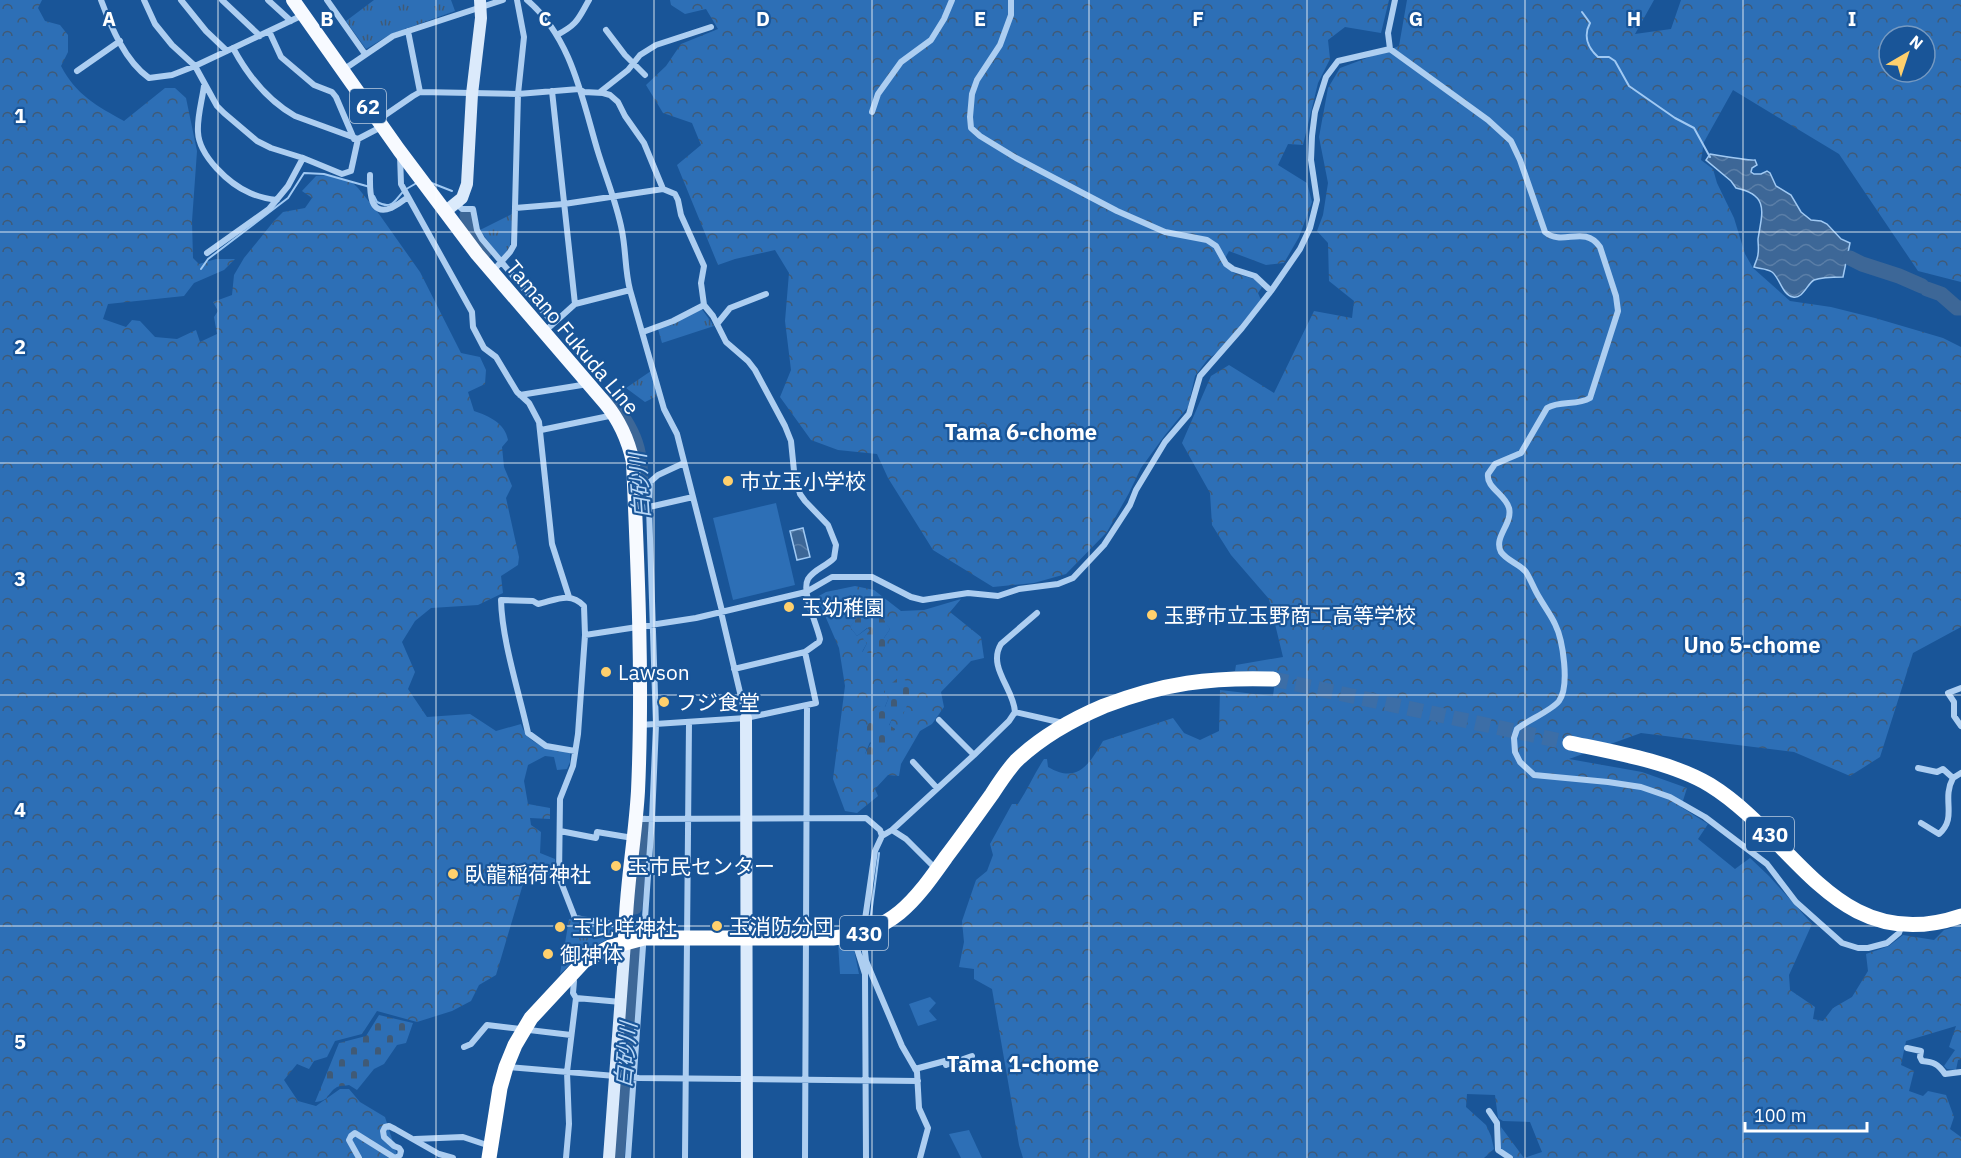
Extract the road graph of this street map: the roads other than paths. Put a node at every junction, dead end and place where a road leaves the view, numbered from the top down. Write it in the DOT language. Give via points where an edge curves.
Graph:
graph roads {
  1 [pos="101,0"];
  2 [pos="144,0"];
  3 [pos="182,0"];
  4 [pos="222,0"];
  5 [pos="268,0"];
  6 [pos="293,0"];
  7 [pos="327,0"];
  8 [pos="503,0"];
  9 [pos="517,0"];
  10 [pos="527,0"];
  11 [pos="589,0"];
  12 [pos="952,0"];
  13 [pos="1011,0"];
  14 [pos="1395,0"];
  15 [pos="480,3"];
  16 [pos="297,18"];
  17 [pos="711,27"];
  18 [pos="606,30"];
  19 [pos="269,31"];
  20 [pos="408,32"];
  21 [pos="557,35"];
  22 [pos="260,36"];
  23 [pos="120,41"];
  24 [pos="230,49"];
  25 [pos="1390,49"];
  26 [pos="365,54"];
  27 [pos="633,63"];
  28 [pos="195,66"];
  29 [pos="342,70"];
  30 [pos="78,71"];
  31 [pos="645,75"];
  32 [pos="205,85"];
  33 [pos="579,89"];
  34 [pos="552,91"];
  35 [pos="420,92"];
  36 [pos="599,93"];
  37 [pos="472,94"];
  38 [pos="518,94"];
  39 [pos="872,112"];
  40 [pos="380,123"];
  41 [pos="356,139"];
  42 [pos="399,150"];
  43 [pos="303,158"];
  44 [pos="370,175"];
  45 [pos="663,189"];
  46 [pos="406,193"];
  47 [pos="612,197"];
  48 [pos="277,200"];
  49 [pos="564,204"];
  50 [pos="451,208"];
  51 [pos="515,208"];
  52 [pos="207,253"];
  53 [pos="496,267"];
  54 [pos="630,290"];
  55 [pos="1271,291"];
  56 [pos="766,294"];
  57 [pos="575,304"];
  58 [pos="704,305"];
  59 [pos="717,324"];
  60 [pos="549,327"];
  61 [pos="643,332"];
  62 [pos="589,384"];
  63 [pos="520,395"];
  64 [pos="615,415"];
  65 [pos="541,430"];
  66 [pos="684,463"];
  67 [pos="693,497"];
  68 [pos="642,508"];
  69 [pos="806,592"];
  70 [pos="569,597"];
  71 [pos="722,612"];
  72 [pos="1037,613"];
  73 [pos="647,626"];
  74 [pos="585,635"];
  75 [pos="805,652"];
  76 [pos="734,669"];
  77 [pos="1274,679"];
  78 [pos="1961,688"];
  79 [pos="807,705"];
  80 [pos="1015,712"];
  81 [pos="746,718"];
  82 [pos="939,720"];
  83 [pos="688,723"];
  84 [pos="1065,724"];
  85 [pos="648,725"];
  86 [pos="1961,726"];
  87 [pos="1570,743"];
  88 [pos="575,752"];
  89 [pos="974,755"];
  90 [pos="913,762"];
  91 [pos="1918,768"];
  92 [pos="1961,773"];
  93 [pos="1953,777"];
  94 [pos="937,788"];
  95 [pos="807,818"];
  96 [pos="644,819"];
  97 [pos="688,819"];
  98 [pos="747,819"];
  99 [pos="1921,824"];
  100 [pos="892,830"];
  101 [pos="560,831"];
  102 [pos="882,836"];
  103 [pos="633,838"];
  104 [pos="937,870"];
  105 [pos="1961,916"];
  106 [pos="1902,924"];
  107 [pos="625,926"];
  108 [pos="858,934"];
  109 [pos="748,937"];
  110 [pos="644,938"];
  111 [pos="687,938"];
  112 [pos="806,938"];
  113 [pos="625,942"];
  114 [pos="569,976"];
  115 [pos="576,998"];
  116 [pos="621,1002"];
  117 [pos="524,1029"];
  118 [pos="571,1035"];
  119 [pos="464,1047"];
  120 [pos="1907,1048"];
  121 [pos="972,1056"];
  122 [pos="506,1067"];
  123 [pos="915,1069"];
  124 [pos="567,1072"];
  125 [pos="1961,1072"];
  126 [pos="618,1077"];
  127 [pos="632,1078"];
  128 [pos="687,1079"];
  129 [pos="746,1080"];
  130 [pos="806,1080"];
  131 [pos="865,1081"];
  132 [pos="918,1081"];
  133 [pos="1489,1111"];
  134 [pos="415,1139"];
  135 [pos="490,1152"];
  136 [pos="359,1158"];
  137 [pos="395,1158"];
  138 [pos="453,1158"];
  139 [pos="566,1158"];
  140 [pos="609,1158"];
  141 [pos="628,1158"];
  142 [pos="685,1158"];
  143 [pos="747,1158"];
  144 [pos="805,1158"];
  145 [pos="866,1158"];
  146 [pos="920,1158"];
  147 [pos="1510,1158"];
  1 -- 23 [label="street"];
  2 -- 28 [label="street" via="155,24"];
  3 -- 24 [label="street" via="200,24"];
  4 -- 22 [label="street"];
  5 -- 16 [label="street"];
  6 -- 16 [label="main road, Tamano Fukuda Line / 62"];
  7 -- 26 [label="street"];
  8 -- 15 [label="street"];
  9 -- 38 [label="street" via="524,37"];
  10 -- 21 [label="street"];
  11 -- 21 [label="street" via="572,27"];
  12 -- 39 [label="street" via="931,40 902,62 879,94"];
  13 -- 55 [label="street" via="1011,15 1000,45 972,94 971,128 1016,158 1117,211 1165,232 1207,240 1216,246 1226,264 1255,276"];
  14 -- 25 [label="street" via="1388,33"];
  15 -- 20 [label="street"];
  15 -- 37 [label="street"];
  16 -- 19 [label="street"];
  16 -- 29 [label="main road, Tamano Fukuda Line / 62"];
  17 -- 27 [label="street" via="656,45"];
  18 -- 27 [label="street"];
  19 -- 22 [label="street"];
  19 -- 41 [label="street" via="281,57 314,85 332,92"];
  20 -- 26 [label="street" via="393,36"];
  20 -- 35 [label="street"];
  21 -- 33 [label="street" via="571,61"];
  22 -- 24 [label="street"];
  23 -- 28 [label="street" via="149,78"];
  23 -- 30 [label="street"];
  24 -- 28 [label="street"];
  24 -- 41 [label="street" via="256,84 286,110"];
  25 -- 55 [label="street" via="1338,61 1326,77 1312,136 1316,211 1300,249"];
  25 -- 106 [label="street" via="1494,124 1511,141 1545,232 1551,237 1585,236 1596,241 1618,305 1590,398 1547,408 1521,453 1495,464 1488,474 1490,484 1509,508 1500,550 1523,568 1555,623 1563,661 1564,687 1557,704 1517,729 1513,746 1520,762 1534,775 1624,783 1688,806 1767,864 1796,902 1842,944 1868,948 1887,943 1899,933"];
  26 -- 29 [label="street"];
  27 -- 31 [label="street"];
  27 -- 36 [label="street"];
  28 -- 32 [label="street"];
  29 -- 40 [label="main road, Tamano Fukuda Line / 62"];
  32 -- 43 [label="street" via="217,106 256,141"];
  32 -- 48 [label="street" via="198,132 209,160 248,192"];
  33 -- 34 [label="street"];
  33 -- 36 [label="street"];
  33 -- 47 [label="street"];
  34 -- 38 [label="street"];
  34 -- 49 [label="street"];
  35 -- 37 [label="street"];
  35 -- 40 [label="street"];
  36 -- 45 [label="street" via="618,102 645,143"];
  37 -- 38 [label="street"];
  37 -- 50 [label="street" via="467,184 465,194"];
  38 -- 51 [label="street"];
  40 -- 41 [label="street"];
  40 -- 42 [label="main road, Tamano Fukuda Line / 62"];
  41 -- 43 [label="street" via="351,171 342,174"];
  42 -- 46 [label="street" via="401,184"];
  42 -- 50 [label="main road, Tamano Fukuda Line / 62"];
  43 -- 48 [label="street"];
  44 -- 46 [label="street" via="372,201 377,206 391,208"];
  45 -- 47 [label="street"];
  45 -- 58 [label="street" via="675,194 704,266"];
  46 -- 63 [label="street" via="472,312 473,327 484,348 496,357"];
  47 -- 49 [label="street"];
  47 -- 54 [label="street" via="623,235"];
  48 -- 52 [label="street"];
  49 -- 51 [label="street"];
  49 -- 57 [label="street"];
  50 -- 53 [label="main road, Tamano Fukuda Line / 62"];
  50 -- 53 [label="street" via="473,209 477,230"];
  51 -- 53 [label="street" via="514,244"];
  53 -- 60 [label="main road, Tamano Fukuda Line / 62"];
  54 -- 57 [label="street"];
  54 -- 61 [label="street"];
  55 -- 69 [label="street" via="1200,376 1189,414 1166,442 1104,545 1073,578 998,596 968,592 923,600 866,576 832,577"];
  56 -- 59 [label="street" via="730,308"];
  57 -- 60 [label="street"];
  58 -- 59 [label="street"];
  58 -- 61 [label="street"];
  59 -- 69 [label="street" via="726,342 748,361 763,383 791,441 800,494 828,525 836,544 834,558 808,579"];
  60 -- 62 [label="main road, Tamano Fukuda Line / 62"];
  61 -- 66 [label="street"];
  62 -- 63 [label="street"];
  62 -- 64 [label="main road, Tamano Fukuda Line / 62"];
  63 -- 65 [label="street" via="529,403"];
  64 -- 65 [label="street"];
  64 -- 68 [label="main road, Tamano Fukuda Line / 62" via="629,443"];
  65 -- 70 [label="street" via="552,544"];
  66 -- 67 [label="street"];
  66 -- 68 [label="street" via="650,482"];
  67 -- 68 [label="street"];
  67 -- 71 [label="street"];
  68 -- 73 [label="main road, Tamano Fukuda Line / 62"];
  69 -- 71 [label="street"];
  69 -- 75 [label="street" via="820,639"];
  70 -- 74 [label="street" via="584,606"];
  70 -- 88 [label="street" via="538,604 501,600 501,611 528,733 546,746"];
  71 -- 73 [label="street"];
  71 -- 76 [label="street"];
  72 -- 80 [label="street" via="997,651 996,663 1015,702"];
  73 -- 74 [label="street"];
  73 -- 85 [label="main road, Tamano Fukuda Line / 62"];
  74 -- 88 [label="street"];
  75 -- 76 [label="street"];
  75 -- 79 [label="street" via="816,703"];
  76 -- 81 [label="street"];
  77 -- 84 [label="highway, 430" via="1221,679 1167,686 1123,699"];
  78 -- 86 [label="street" via="1948,693 1954,702 1954,717"];
  79 -- 81 [label="street"];
  79 -- 95 [label="street"];
  80 -- 84 [label="street"];
  80 -- 89 [label="street"];
  81 -- 83 [label="street"];
  81 -- 98 [label="street"];
  82 -- 89 [label="street"];
  83 -- 85 [label="street"];
  83 -- 97 [label="street"];
  84 -- 104 [label="highway, 430" via="1015,763"];
  85 -- 96 [label="main road, Tamano Fukuda Line / 62"];
  87 -- 106 [label="highway, 430" via="1678,770 1707,783 1746,811 1829,894 1860,913"];
  88 -- 101 [label="street" via="560,799"];
  89 -- 94 [label="street"];
  90 -- 94 [label="street"];
  91 -- 93 [label="street" via="1938,772 1943,769"];
  92 -- 93 [label="street"];
  93 -- 99 [label="street" via="1947,799 1950,819 1944,830 1939,834"];
  94 -- 100 [label="street"];
  95 -- 98 [label="street"];
  95 -- 102 [label="street" via="866,818"];
  95 -- 112 [label="street"];
  96 -- 97 [label="street"];
  96 -- 103 [label="main road, Tamano Fukuda Line / 62"];
  96 -- 110 [label="street"];
  97 -- 98 [label="street"];
  97 -- 111 [label="street"];
  98 -- 109 [label="street"];
  100 -- 102 [label="street"];
  100 -- 104 [label="street"];
  101 -- 103 [label="street" via="596,838 597,832"];
  101 -- 107 [label="street" via="559,877 575,918"];
  102 -- 108 [label="street" via="874,851"];
  103 -- 107 [label="main road, Tamano Fukuda Line / 62"];
  104 -- 108 [label="highway, 430" via="910,905 872,930"];
  105 -- 106 [label="highway, 430" via="1921,925"];
  107 -- 113 [label="main road, Tamano Fukuda Line / 62"];
  108 -- 112 [label="highway, 430"];
  108 -- 123 [label="street" via="866,961"];
  108 -- 131 [label="street" via="865,974"];
  109 -- 111 [label="highway, 430"];
  109 -- 112 [label="highway, 430"];
  109 -- 129 [label="street"];
  110 -- 111 [label="highway, 430"];
  110 -- 113 [label="highway, 430"];
  110 -- 127 [label="street"];
  111 -- 128 [label="street"];
  112 -- 130 [label="street"];
  113 -- 114 [label="highway, 430" via="592,956"];
  113 -- 116 [label="street"];
  114 -- 115 [label="street" via="574,981"];
  114 -- 117 [label="highway, 430"];
  115 -- 116 [label="street"];
  115 -- 118 [label="street"];
  116 -- 126 [label="street"];
  117 -- 118 [label="street"];
  117 -- 119 [label="street" via="487,1025"];
  117 -- 122 [label="highway, 430"];
  118 -- 124 [label="street"];
  120 -- 125 [label="street" via="1921,1051 1922,1060 1934,1062 1945,1074"];
  121 -- 123 [label="street"];
  122 -- 124 [label="street"];
  122 -- 135 [label="highway, 430"];
  123 -- 132 [label="street"];
  124 -- 126 [label="street"];
  124 -- 139 [label="street"];
  126 -- 127 [label="street"];
  126 -- 140 [label="street"];
  127 -- 128 [label="street"];
  127 -- 141 [label="street"];
  128 -- 129 [label="street"];
  128 -- 142 [label="street"];
  129 -- 130 [label="street"];
  129 -- 143 [label="street"];
  130 -- 131 [label="street"];
  130 -- 144 [label="street"];
  131 -- 132 [label="street"];
  131 -- 145 [label="street"];
  132 -- 146 [label="street" via="919,1108 928,1128"];
  133 -- 147 [label="street" via="1497,1123 1498,1150"];
  134 -- 135 [label="street" via="463,1137"];
  134 -- 137 [label="street" via="385,1127 384,1137 401,1151"];
  134 -- 138 [label="street"];
  136 -- 137 [label="street" via="349,1140 355,1133"];
}
